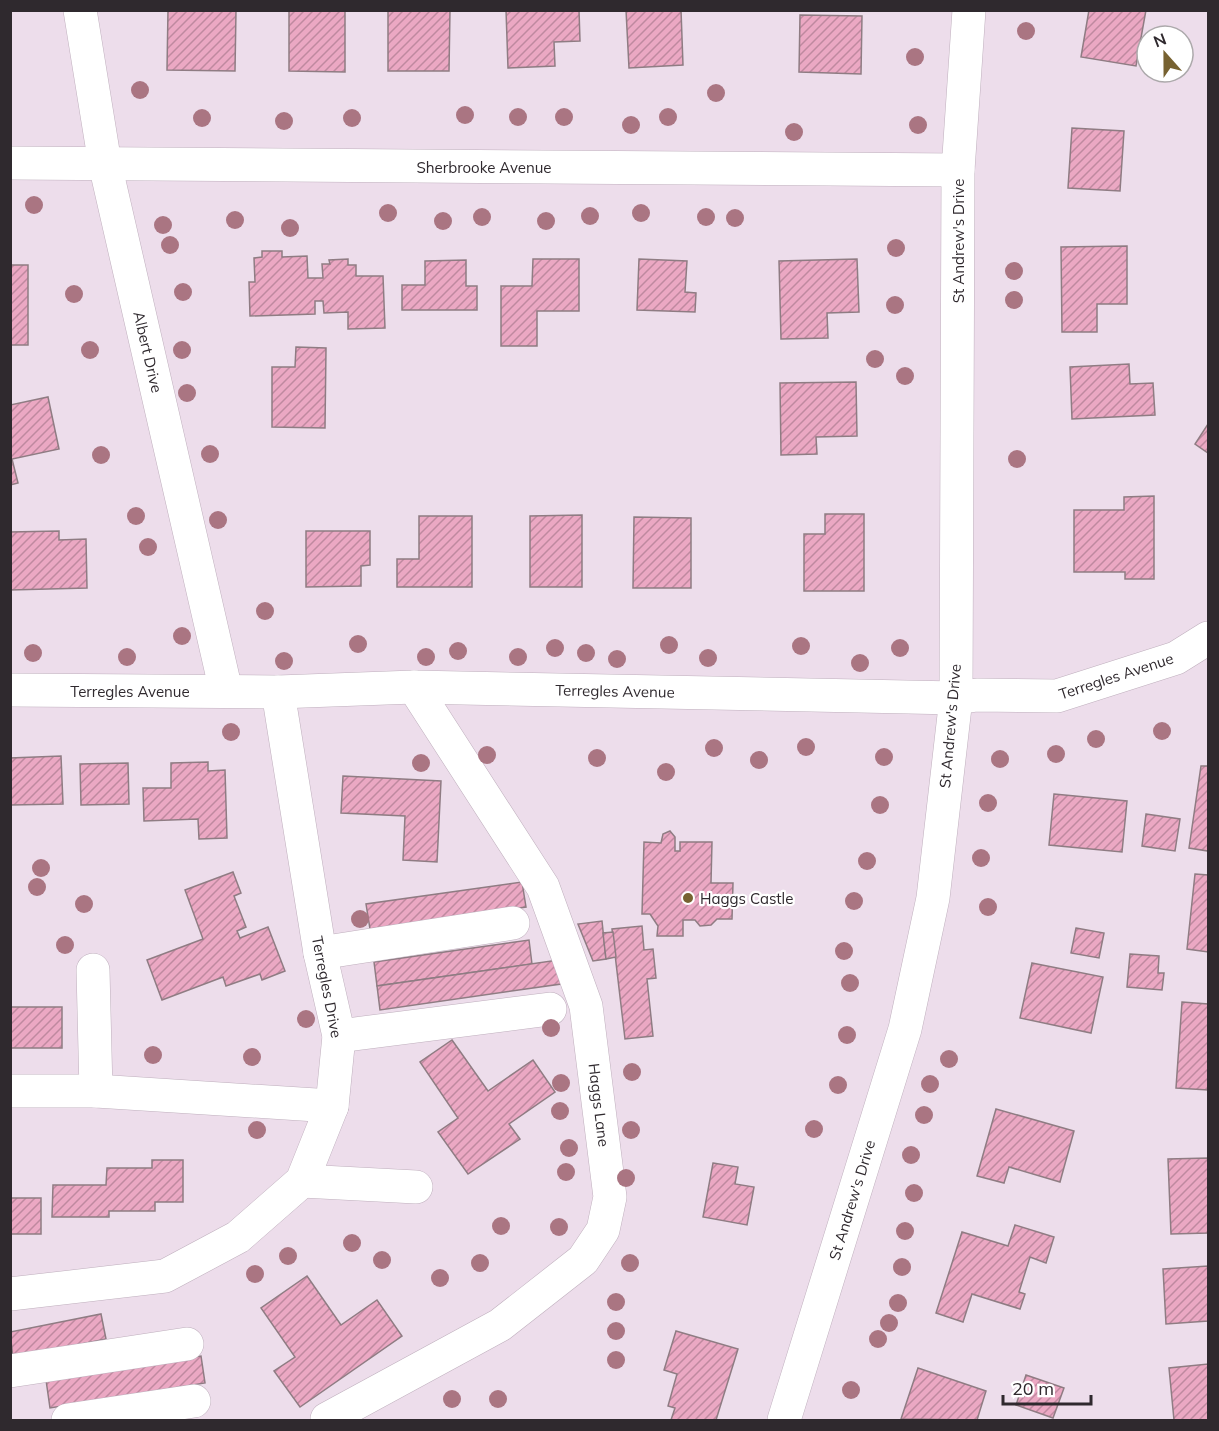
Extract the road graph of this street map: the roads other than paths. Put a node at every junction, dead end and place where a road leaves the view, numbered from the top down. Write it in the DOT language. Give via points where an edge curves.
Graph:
graph roads {
  1 [pos="80,10"];
  2 [pos="969,10"];
  3 [pos="10,163"];
  4 [pos="105,164"];
  5 [pos="958,170"];
  6 [pos="1209,638"];
  7 [pos="414,687"];
  8 [pos="10,690"];
  9 [pos="226,691"];
  10 [pos="278,692"];
  11 [pos="956,698"];
  12 [pos="513,924"];
  13 [pos="320,953"];
  14 [pos="93,970"];
  15 [pos="550,1009"];
  16 [pos="339,1036"];
  17 [pos="10,1091"];
  18 [pos="96,1091"];
  19 [pos="332,1107"];
  20 [pos="302,1181"];
  21 [pos="416,1187"];
  22 [pos="10,1294"];
  23 [pos="187,1344"];
  24 [pos="10,1371"];
  25 [pos="194,1401"];
  26 [pos="327,1419"];
  27 [pos="68,1420"];
  28 [pos="784,1420"];
  1 -- 4 [label="street, Albert Drive"];
  2 -- 5 [label="street, St Andrew's Drive"];
  3 -- 4 [label="street, Sherbrooke Avenue"];
  4 -- 5 [label="street, Sherbrooke Avenue"];
  4 -- 9 [label="street, Albert Drive"];
  5 -- 11 [label="street, St Andrew's Drive"];
  6 -- 11 [label="street, Terregles Avenue" via="1176,658 1057,696"];
  7 -- 10 [label="street, Terregles Avenue"];
  7 -- 11 [label="street, Terregles Avenue"];
  7 -- 26 [label="street, Haggs Lane" via="543,888 586,1006 610,1197 603,1230 583,1260 509,1318"];
  8 -- 9 [label="street, Terregles Avenue"];
  9 -- 10 [label="street, Terregles Avenue"];
  10 -- 13 [label="street, Terregles Drive"];
  11 -- 28 [label="street, St Andrew's Drive" via="933,898 905,1029"];
  12 -- 13 [label="street"];
  13 -- 16 [label="street, Terregles Drive"];
  14 -- 18 [label="street"];
  15 -- 16 [label="street"];
  16 -- 19 [label="street, Terregles Drive"];
  17 -- 18 [label="street"];
  18 -- 19 [label="street"];
  19 -- 20 [label="street, Terregles Drive"];
  20 -- 21 [label="street"];
  20 -- 22 [label="street" via="238,1237 165,1276"];
  23 -- 24 [label="street"];
  25 -- 27 [label="street"];
}
